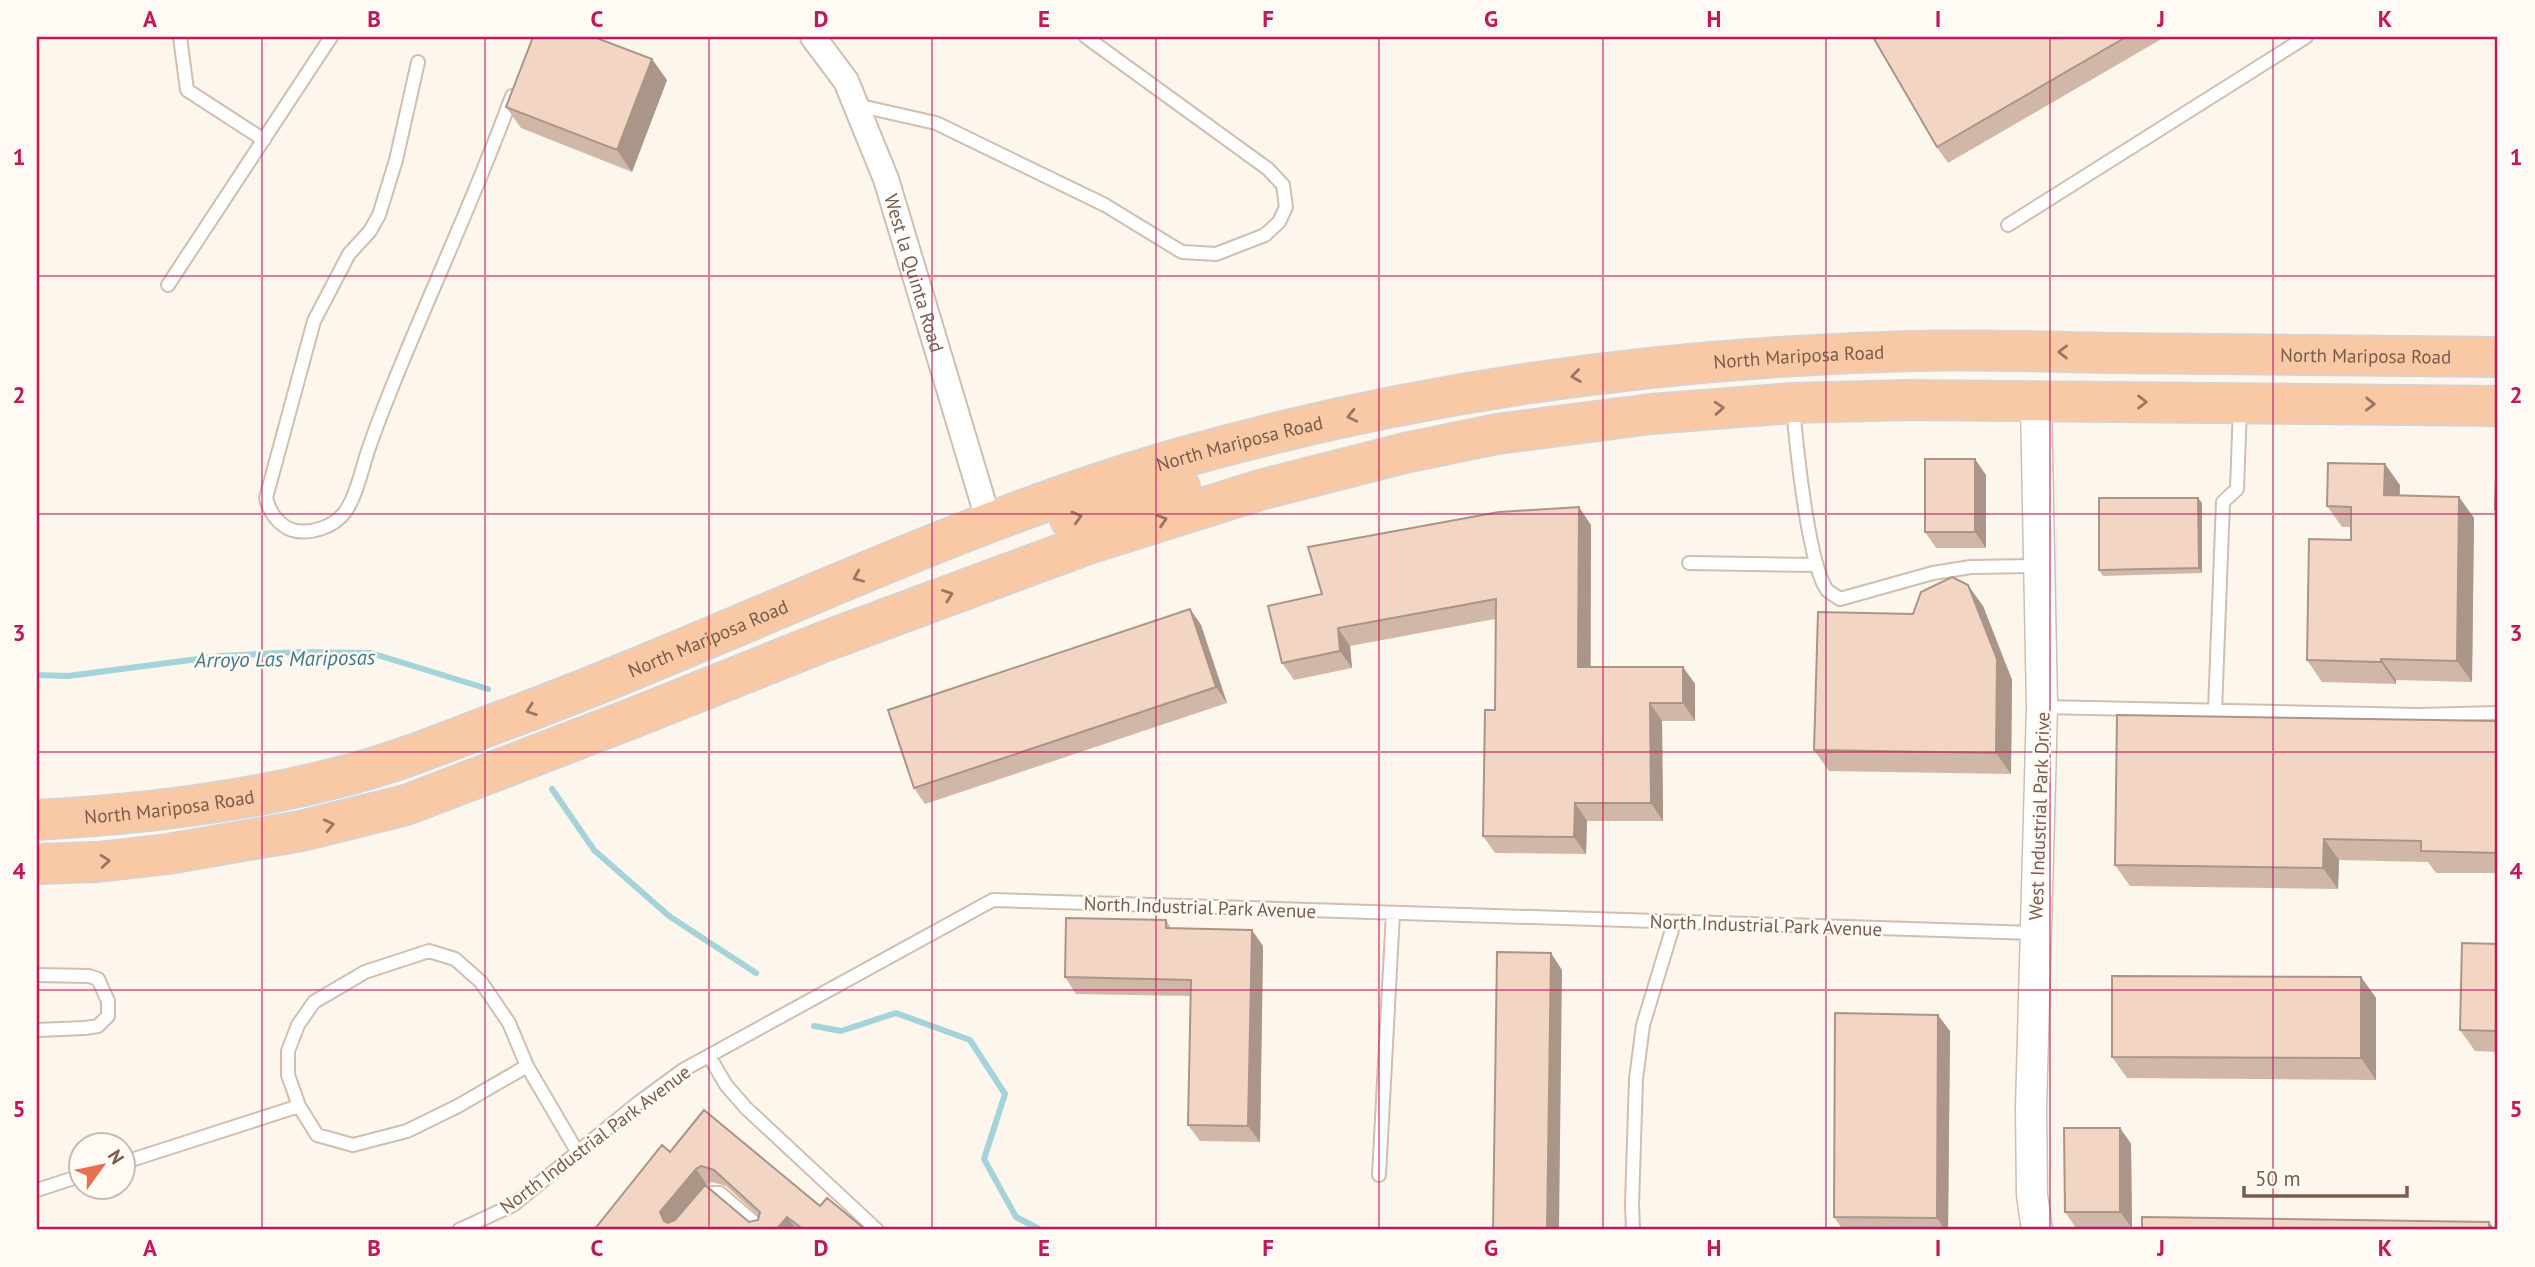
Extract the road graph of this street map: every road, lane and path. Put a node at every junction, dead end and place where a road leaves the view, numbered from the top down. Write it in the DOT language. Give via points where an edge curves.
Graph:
graph roads {
  1 [pos="180,37"];
  2 [pos="331,37"];
  3 [pos="813,37"];
  4 [pos="1086,37"];
  5 [pos="2306,37"];
  6 [pos="418,62"];
  7 [pos="516,85"];
  8 [pos="856,105"];
  9 [pos="264,140"];
  10 [pos="2008,225"];
  11 [pos="168,285"];
  12 [pos="2433,356"];
  13 [pos="2498,357"];
  14 [pos="1644,368"];
  15 [pos="2036,402"];
  16 [pos="2240,402"];
  17 [pos="1793,403"];
  18 [pos="2498,406"];
  19 [pos="1651,414"];
  20 [pos="989,522"];
  21 [pos="1689,563"];
  22 [pos="1816,565"];
  23 [pos="2039,566"];
  24 [pos="616,704"];
  25 [pos="2042,707"];
  26 [pos="2215,711"];
  27 [pos="2498,713"];
  28 [pos="37,820"];
  29 [pos="37,864"];
  30 [pos="1393,913"];
  31 [pos="1674,923"];
  32 [pos="2036,933"];
  33 [pos="37,975"];
  34 [pos="37,1030"];
  35 [pos="709,1056"];
  36 [pos="527,1066"];
  37 [pos="299,1106"];
  38 [pos="578,1153"];
  39 [pos="136,1158"];
  40 [pos="1379,1175"];
  41 [pos="66,1181"];
  42 [pos="37,1190"];
  43 [pos="692,1216"];
  44 [pos="760,1229"];
  45 [pos="459,1230"];
  46 [pos="877,1230"];
  47 [pos="1633,1230"];
  48 [pos="2038,1230"];
  1 -- 9 [label="lane" via="187,90"];
  2 -- 9 [label="lane"];
  3 -- 8 [label="street, West la Quinta Road" via="846,81"];
  4 -- 8 [label="lane" via="1268,169 1283,185 1286,206 1279,222 1265,234 1216,254 1182,252 1105,205 936,123"];
  5 -- 10 [label="lane"];
  6 -- 7 [label="lane" via="379,215 349,254 314,321 266,498 276,518 292,530 331,524 344,514 355,494 391,388"];
  8 -- 20 [label="street, West la Quinta Road" via="886,179"];
  9 -- 11 [label="lane"];
  12 -- 13 [label="highway, North Mariposa Road"];
  12 -- 14 [label="highway, North Mariposa Road, one-way" via="1916,351"];
  12 -- 15 [label="highway" via="2088,376 2045,387"];
  14 -- 15 [label="highway" via="1983,378 2026,388"];
  14 -- 20 [label="highway, North Mariposa Road, one-way" via="1451,395 1313,425 1096,484"];
  15 -- 16 [label="highway, North Mariposa Road, one-way"];
  15 -- 17 [label="highway, North Mariposa Road"];
  15 -- 23 [label="street, West Industrial Park Drive"];
  16 -- 18 [label="highway, North Mariposa Road, one-way"];
  16 -- 26 [label="lane" via="2237,489 2223,502"];
  19 -- 17 [label="highway, North Mariposa Road, one-way"];
  17 -- 22 [label="lane"];
  20 -- 19 [label="highway, one-way" via="1002,531 1030,531 1275,461 1356,444 1524,423"];
  24 -- 19 [label="highway, North Mariposa Road, one-way" via="1259,490 1497,434"];
  20 -- 24 [label="highway, North Mariposa Road"];
  21 -- 22 [label="lane"];
  22 -- 23 [label="lane" via="1827,590 1840,599 1933,573"];
  23 -- 25 [label="street, West Industrial Park Drive"];
  24 -- 28 [label="highway, North Mariposa Road, one-way" via="240,799"];
  29 -- 24 [label="highway, North Mariposa Road, one-way" via="168,855 379,813 520,762"];
  25 -- 26 [label="lane"];
  25 -- 32 [label="street, West Industrial Park Drive"];
  26 -- 27 [label="lane"];
  30 -- 31 [label="lane, North Industrial Park Avenue"];
  30 -- 35 [label="lane, North Industrial Park Avenue" via="993,900"];
  30 -- 40 [label="lane"];
  31 -- 32 [label="lane, North Industrial Park Avenue"];
  31 -- 47 [label="lane" via="1643,1025 1636,1079"];
  32 -- 48 [label="street, West Industrial Park Drive" via="2031,1110 2032,1195"];
  33 -- 34 [label="lane" via="98,979 108,1001 108,1016 98,1026"];
  35 -- 38 [label="lane, North Industrial Park Avenue" via="638,1103"];
  35 -- 46 [label="lane" via="746,1108"];
  36 -- 37 [label="lane" via="407,1131 353,1145 317,1135"];
  36 -- 37 [label="lane" via="509,1023 481,982 455,959 429,951 365,972 314,1002 288,1051 288,1075"];
  36 -- 38 [label="lane"];
  37 -- 39 [label="lane"];
  38 -- 45 [label="lane, North Industrial Park Avenue" via="513,1205"];
  41 -- 42 [label="lane"];
  43 -- 44 [label="lane" via="717,1192"];
}
